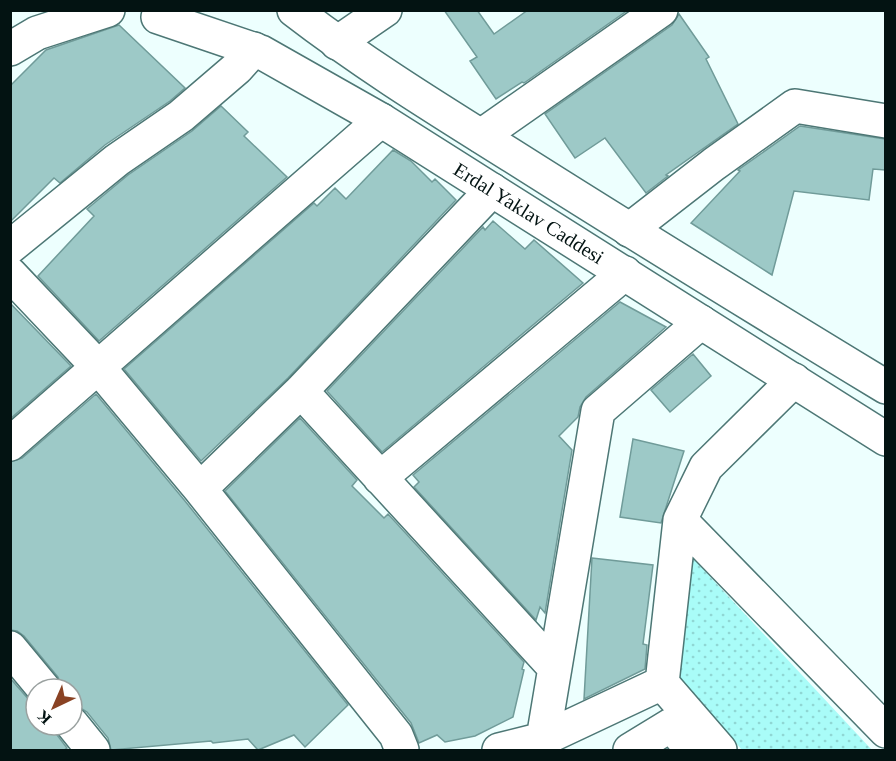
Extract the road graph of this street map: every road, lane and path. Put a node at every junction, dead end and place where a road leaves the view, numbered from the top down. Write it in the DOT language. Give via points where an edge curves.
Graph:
graph roads {
  1 [pos="108,10"];
  2 [pos="120,10"];
  3 [pos="294,10"];
  4 [pos="385,10"];
  5 [pos="661,10"];
  6 [pos="168,14"];
  7 [pos="337,43"];
  8 [pos="10,49"];
  9 [pos="254,50"];
  10 [pos="381,120"];
  11 [pos="885,121"];
  12 [pos="481,136"];
  13 [pos="492,190"];
  14 [pos="629,230"];
  15 [pos="10,247"];
  16 [pos="625,273"];
  17 [pos="10,274"];
  18 [pos="701,322"];
  19 [pos="99,368"];
  20 [pos="794,380"];
  21 [pos="885,387"];
  22 [pos="301,392"];
  23 [pos="885,439"];
  24 [pos="10,444"];
  25 [pos="380,478"];
  26 [pos="200,489"];
  27 [pos="680,520"];
  28 [pos="10,648"];
  29 [pos="555,668"];
  30 [pos="34,677"];
  31 [pos="662,683"];
  32 [pos="885,731"];
  33 [pos="82,737"];
  34 [pos="543,739"];
  35 [pos="93,750"];
  36 [pos="402,750"];
  37 [pos="499,750"];
  38 [pos="630,750"];
  39 [pos="692,750"];
  40 [pos="720,750"];
  1 -- 8 [label="street" via="37,33"];
  2 -- 6 [label="street, Erdal Yaklav Caddesi" via="137,16"];
  3 -- 7 [label="street, Erdal Yaklav Caddesi"];
  4 -- 7 [label="street"];
  5 -- 12 [label="street"];
  6 -- 9 [label="street, Erdal Yaklav Caddesi"];
  7 -- 12 [label="street, Erdal Yaklav Caddesi"];
  9 -- 10 [label="street, Erdal Yaklav Caddesi"];
  9 -- 15 [label="street" via="181,116 117,160"];
  10 -- 13 [label="street, Erdal Yaklav Caddesi"];
  10 -- 19 [label="street"];
  11 -- 14 [label="street" via="795,106"];
  12 -- 14 [label="street, Erdal Yaklav Caddesi"];
  13 -- 16 [label="street, Erdal Yaklav Caddesi"];
  13 -- 22 [label="street"];
  14 -- 21 [label="street, Erdal Yaklav Caddesi"];
  16 -- 18 [label="street, Erdal Yaklav Caddesi"];
  16 -- 25 [label="street"];
  17 -- 19 [label="street"];
  18 -- 20 [label="street, Erdal Yaklav Caddesi"];
  18 -- 29 [label="street" via="598,411"];
  19 -- 24 [label="street"];
  19 -- 26 [label="street"];
  20 -- 23 [label="street, Erdal Yaklav Caddesi"];
  20 -- 27 [label="street" via="706,467"];
  22 -- 25 [label="street"];
  22 -- 26 [label="street"];
  25 -- 29 [label="street"];
  26 -- 36 [label="street" via="396,735"];
  27 -- 31 [label="street"];
  27 -- 32 [label="street"];
  28 -- 30 [label="street"];
  29 -- 34 [label="street"];
  31 -- 34 [label="street"];
  31 -- 40 [label="street"];
  33 -- 35 [label="street"];
  34 -- 37 [label="street"];
  38 -- 39 [label="street" via="671,725"];
}
